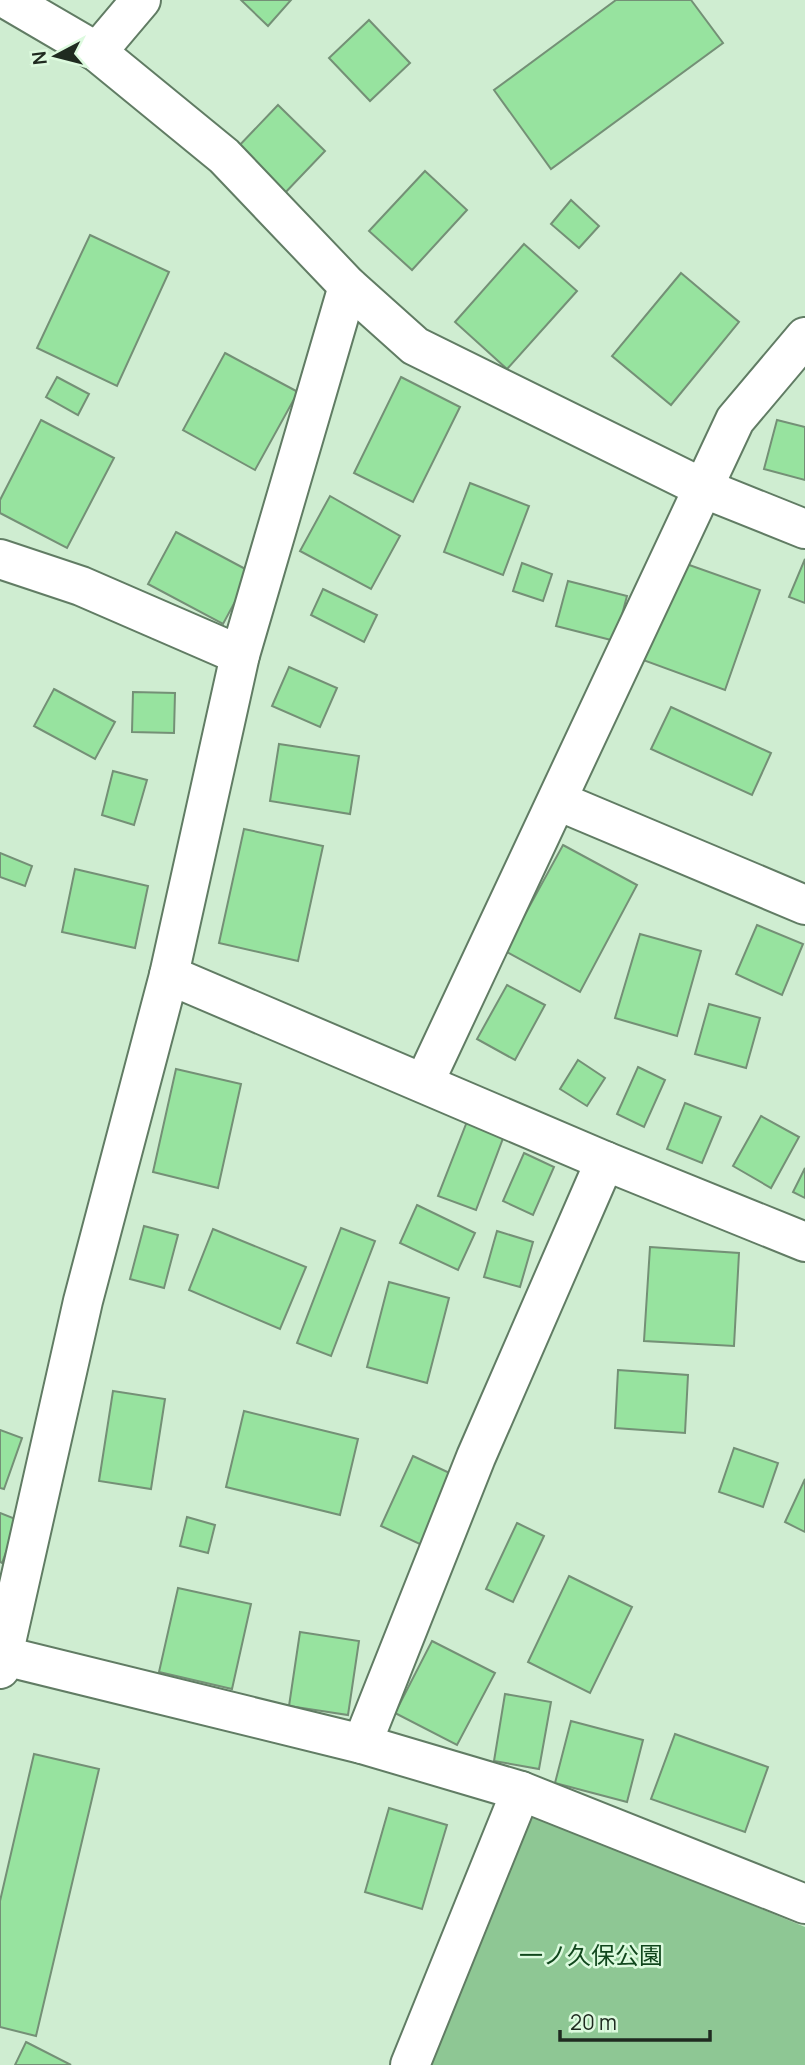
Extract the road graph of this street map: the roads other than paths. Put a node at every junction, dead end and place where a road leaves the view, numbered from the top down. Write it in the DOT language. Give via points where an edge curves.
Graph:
graph roads {
  1 [pos="8,0"];
  2 [pos="141,0"];
  3 [pos="97,52"];
  4 [pos="348,286"];
  5 [pos="805,337"];
  6 [pos="705,489"];
  7 [pos="805,529"];
  8 [pos="0,559"];
  9 [pos="240,655"];
  10 [pos="558,801"];
  11 [pos="805,905"];
  12 [pos="169,975"];
  13 [pos="424,1083"];
  14 [pos="605,1161"];
  15 [pos="805,1242"];
  16 [pos="1,1660"];
  17 [pos="362,1744"];
  18 [pos="521,1791"];
  19 [pos="805,1904"];
  20 [pos="410,2065"];
  1 -- 3 [label="street"];
  2 -- 3 [label="street"];
  3 -- 4 [label="street" via="224,156"];
  4 -- 6 [label="street" via="415,346"];
  4 -- 9 [label="street"];
  5 -- 6 [label="street" via="735,420"];
  6 -- 7 [label="street"];
  6 -- 10 [label="street"];
  8 -- 9 [label="street" via="80,586"];
  9 -- 12 [label="street"];
  10 -- 11 [label="street"];
  10 -- 13 [label="street"];
  12 -- 13 [label="street"];
  12 -- 16 [label="street" via="83,1301"];
  13 -- 14 [label="street"];
  14 -- 15 [label="street"];
  14 -- 17 [label="street" via="475,1457"];
  16 -- 17 [label="street"];
  17 -- 18 [label="street"];
  18 -- 19 [label="street"];
  18 -- 20 [label="street"];
}
